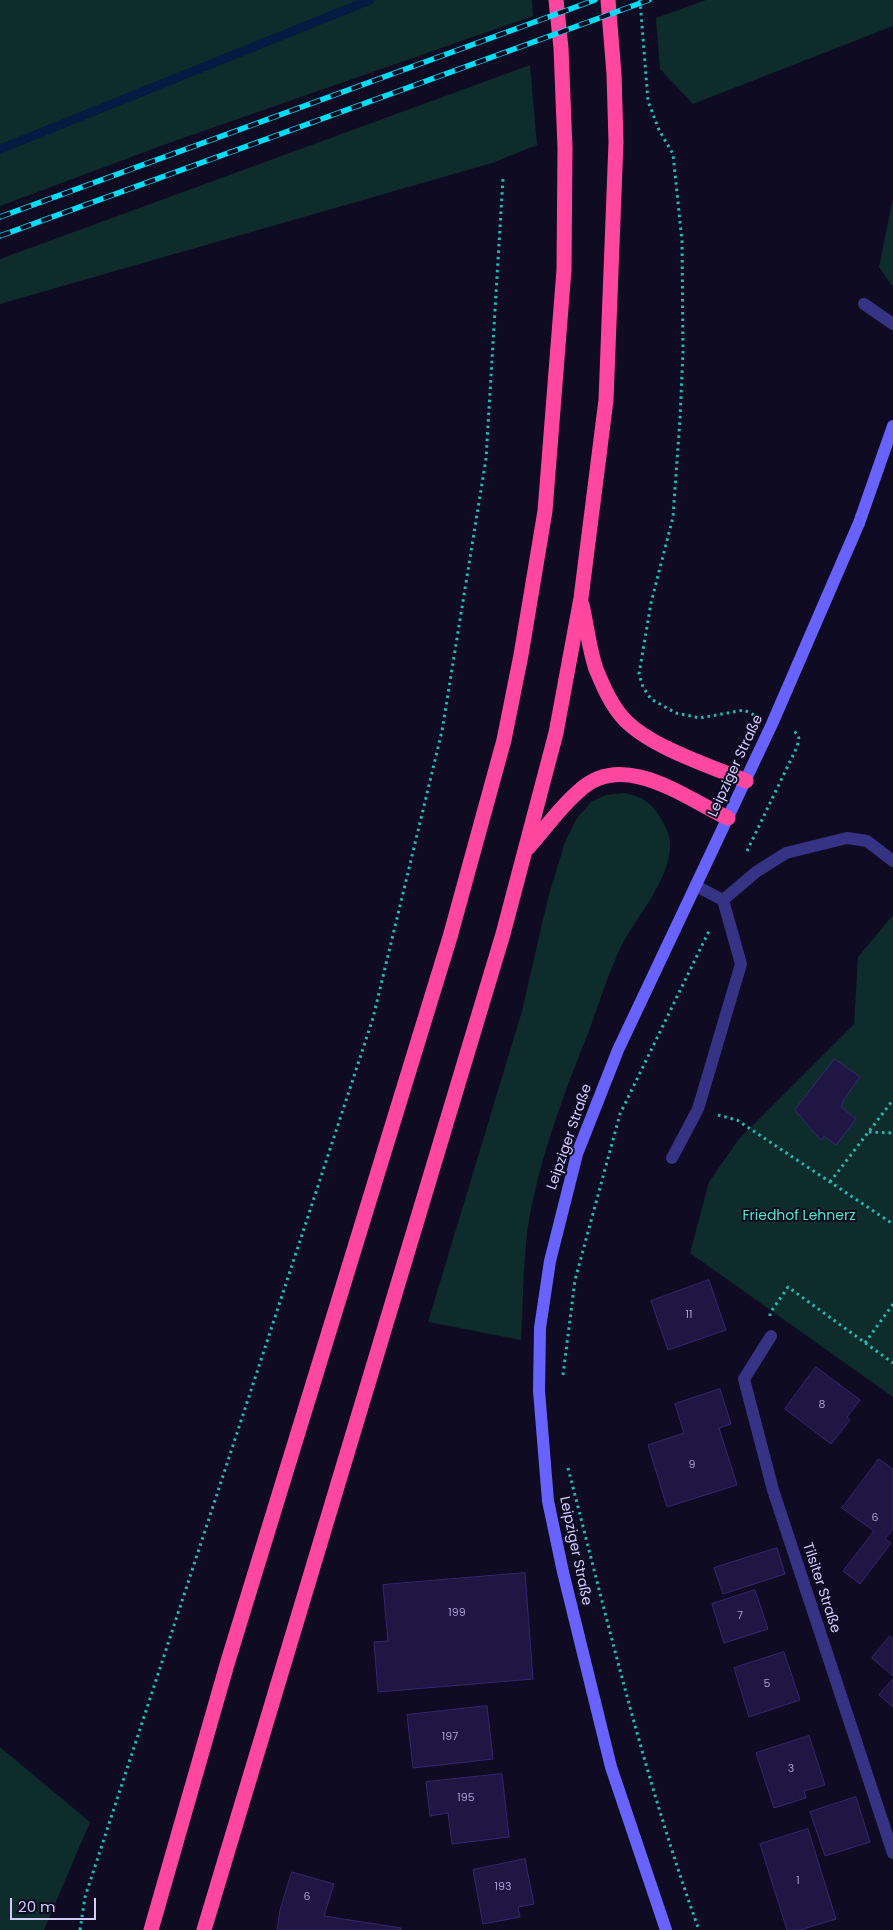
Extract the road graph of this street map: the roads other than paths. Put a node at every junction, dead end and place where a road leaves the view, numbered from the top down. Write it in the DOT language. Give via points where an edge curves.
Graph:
graph roads {
  1 [pos="556,0"];
  2 [pos="608,0"];
  3 [pos="864,304"];
  4 [pos="893,324"];
  5 [pos="893,426"];
  6 [pos="581,598"];
  7 [pos="746,781"];
  8 [pos="728,818"];
  9 [pos="526,851"];
  10 [pos="893,861"];
  11 [pos="696,886"];
  12 [pos="723,900"];
  13 [pos="672,1158"];
  14 [pos="771,1336"];
  15 [pos="890,1827"];
  16 [pos="893,1853"];
  17 [pos="151,1930"];
  18 [pos="204,1930"];
  19 [pos="666,1930"];
  1 -- 17 [label="highway" via="565,148 564,270 545,511 504,740 450,937 228,1661"];
  2 -- 6 [label="highway" via="616,142 606,400"];
  3 -- 4 [label="street"];
  5 -- 7 [label="main road, Leipziger Straße" via="859,523"];
  6 -- 7 [label="highway" via="596,668 611,702 624,719 642,734"];
  6 -- 9 [label="highway" via="556,733"];
  7 -- 8 [label="main road, Leipziger Straße"];
  8 -- 9 [label="highway" via="643,777 609,774 579,790"];
  8 -- 11 [label="main road, Leipziger Straße"];
  9 -- 18 [label="highway"];
  10 -- 12 [label="street" via="867,841 847,838 786,853 756,872"];
  11 -- 12 [label="street"];
  11 -- 19 [label="main road, Leipziger Straße" via="633,1015 578,1154 550,1261 540,1328 539,1391 548,1501 612,1767"];
  12 -- 13 [label="street" via="741,964 698,1109"];
  14 -- 15 [label="street, Tilsiter Straße" via="744,1379 773,1490"];
  15 -- 16 [label="street, Tilsiter Straße"];
}
